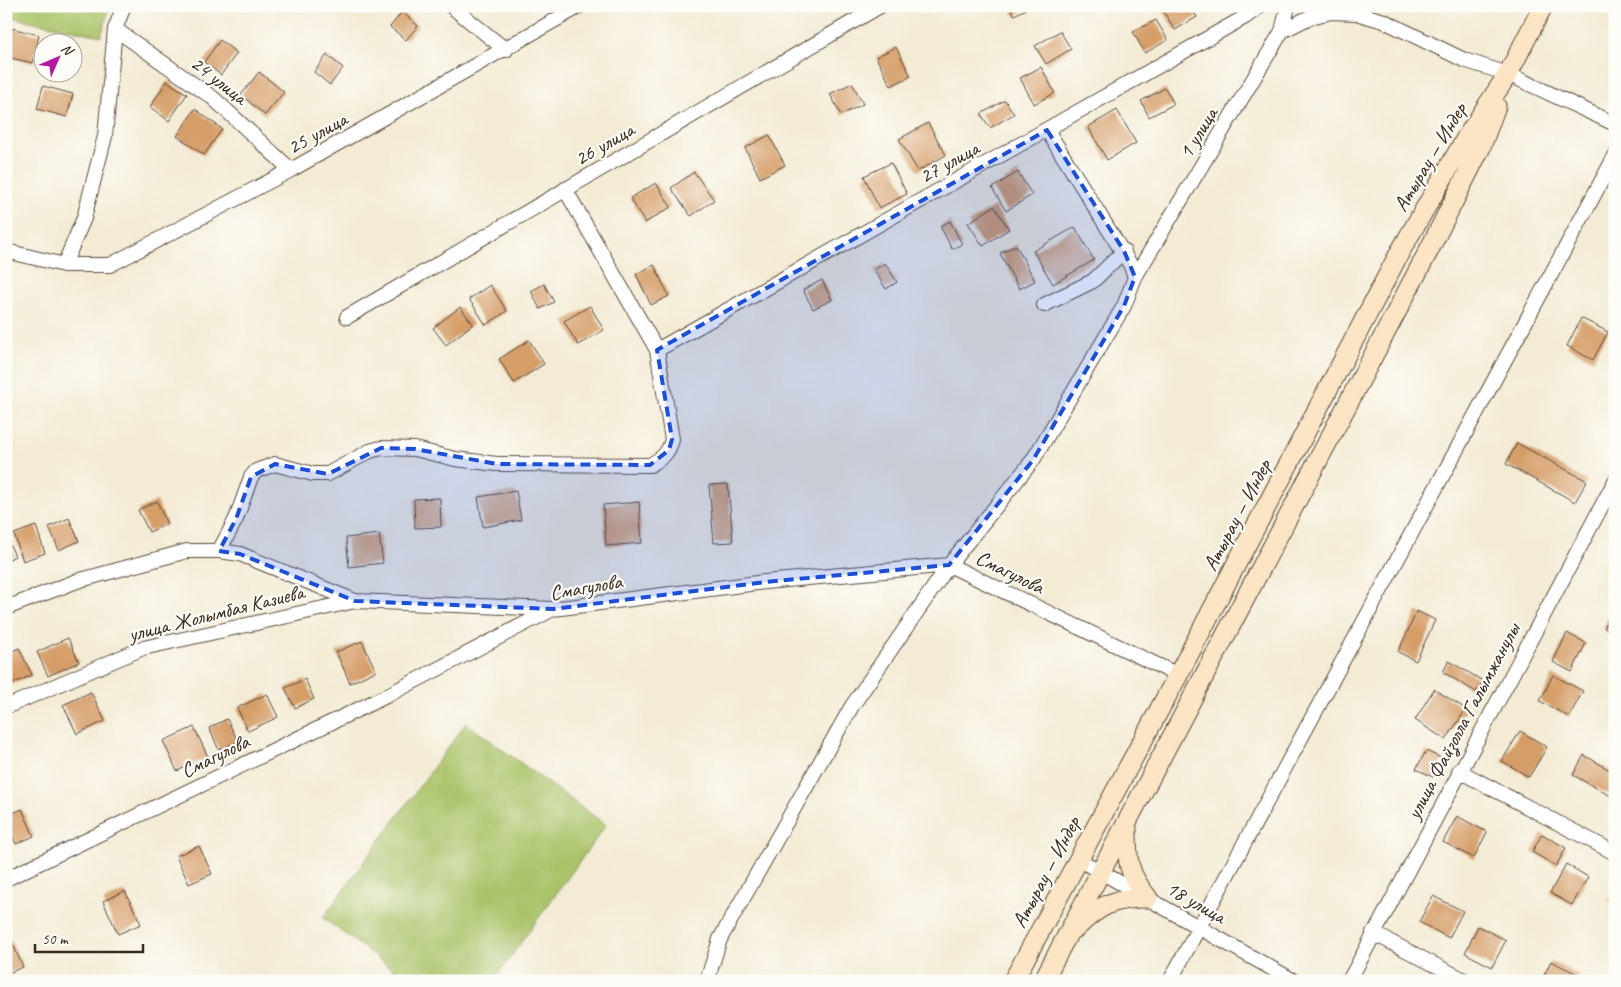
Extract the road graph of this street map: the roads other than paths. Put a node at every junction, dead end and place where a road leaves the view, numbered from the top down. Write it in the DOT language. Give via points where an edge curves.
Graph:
graph roads {
  1 [pos="124,6"];
  2 [pos="451,6"];
  3 [pos="580,6"];
  4 [pos="880,6"];
  5 [pos="1260,6"];
  6 [pos="1288,6"];
  7 [pos="1543,6"];
  8 [pos="115,29"];
  9 [pos="1282,31"];
  10 [pos="506,50"];
  11 [pos="1508,74"];
  12 [pos="1615,124"];
  13 [pos="1047,130"];
  14 [pos="1615,156"];
  15 [pos="291,170"];
  16 [pos="565,189"];
  17 [pos="6,251"];
  18 [pos="1124,251"];
  19 [pos="64,265"];
  20 [pos="1135,276"];
  21 [pos="1044,305"];
  22 [pos="347,317"];
  23 [pos="657,350"];
  24 [pos="1615,481"];
  25 [pos="219,551"];
  26 [pos="949,565"];
  27 [pos="356,601"];
  28 [pos="6,608"];
  29 [pos="553,609"];
  30 [pos="1178,676"];
  31 [pos="6,707"];
  32 [pos="1459,771"];
  33 [pos="1126,824"];
  34 [pos="1615,853"];
  35 [pos="1078,859"];
  36 [pos="1102,872"];
  37 [pos="6,880"];
  38 [pos="1148,898"];
  39 [pos="1199,927"];
  40 [pos="1373,933"];
  41 [pos="1067,937"];
  42 [pos="707,981"];
  43 [pos="1013,981"];
  44 [pos="1044,981"];
  45 [pos="1170,981"];
  46 [pos="1294,981"];
  47 [pos="1349,981"];
  48 [pos="1466,981"];
  1 -- 8 [label="street"];
  2 -- 10 [label="street"];
  3 -- 10 [label="street, 25 улица"];
  4 -- 16 [label="street, 26 улица"];
  5 -- 13 [label="street, 27 улица"];
  6 -- 9 [label="street, 1 улица"];
  7 -- 11 [label="main road, Атырау — Индер"];
  8 -- 15 [label="street, 24 улица" via="213,98"];
  8 -- 19 [label="street" via="105,136 84,218"];
  9 -- 11 [label="street" via="1310,17 1331,12 1356,13 1384,21 1464,60"];
  9 -- 20 [label="street, 1 улица"];
  10 -- 15 [label="street, 25 улица"];
  11 -- 12 [label="street"];
  11 -- 30 [label="main road, Атырау — Индер" via="1466,138 1401,250"];
  11 -- 33 [label="main road, Атырау — Индер" via="1481,147 1428,252"];
  13 -- 18 [label="street"];
  13 -- 23 [label="street, 27 улица"];
  14 -- 39 [label="street"];
  15 -- 19 [label="street, 25 улица" via="110,265"];
  16 -- 22 [label="street, 26 улица"];
  16 -- 23 [label="street"];
  17 -- 19 [label="street, 25 улица"];
  18 -- 20 [label="street"];
  18 -- 21 [label="street" via="1093,281"];
  20 -- 26 [label="street, 1 улица" via="1124,306 1033,460"];
  23 -- 25 [label="street" via="672,439 669,450 650,465 498,464 455,459 415,448 370,451 328,474 313,474 275,464 251,476 236,519"];
  24 -- 32 [label="street, улица Файзолла Галымжанулы"];
  25 -- 27 [label="street, улица Жолымбая Казиева" via="240,554"];
  25 -- 28 [label="street, улица Жолымбая Казиева" via="186,551 77,581"];
  26 -- 29 [label="street, Смагулова" via="765,582"];
  26 -- 30 [label="street, Смагулова"];
  26 -- 42 [label="street, 1 улица" via="852,706 720,939"];
  27 -- 29 [label="street, улица Жолымбая Казиева"];
  27 -- 31 [label="street, улица Жолымбая Казиева" via="143,648"];
  29 -- 37 [label="street, Смагулова" via="386,696"];
  30 -- 35 [label="main road, Атырау — Индер"];
  32 -- 34 [label="street"];
  32 -- 40 [label="street, улица Файзолла Галымжанулы"];
  33 -- 36 [label="main road, Атырау — Индер"];
  33 -- 38 [label="main road" via="1130,871"];
  35 -- 36 [label="street, 18 улица"];
  35 -- 43 [label="main road, Атырау — Индер"];
  36 -- 38 [label="street, 18 улица"];
  36 -- 41 [label="main road, Атырау — Индер"];
  38 -- 39 [label="street, 18 улица"];
  38 -- 41 [label="main road" via="1124,898 1111,902"];
  39 -- 45 [label="street"];
  39 -- 46 [label="street, 18 улица"];
  40 -- 47 [label="street, улица Файзолла Галымжанулы"];
  40 -- 48 [label="street"];
  41 -- 44 [label="main road, Атырау — Индер"];
}
